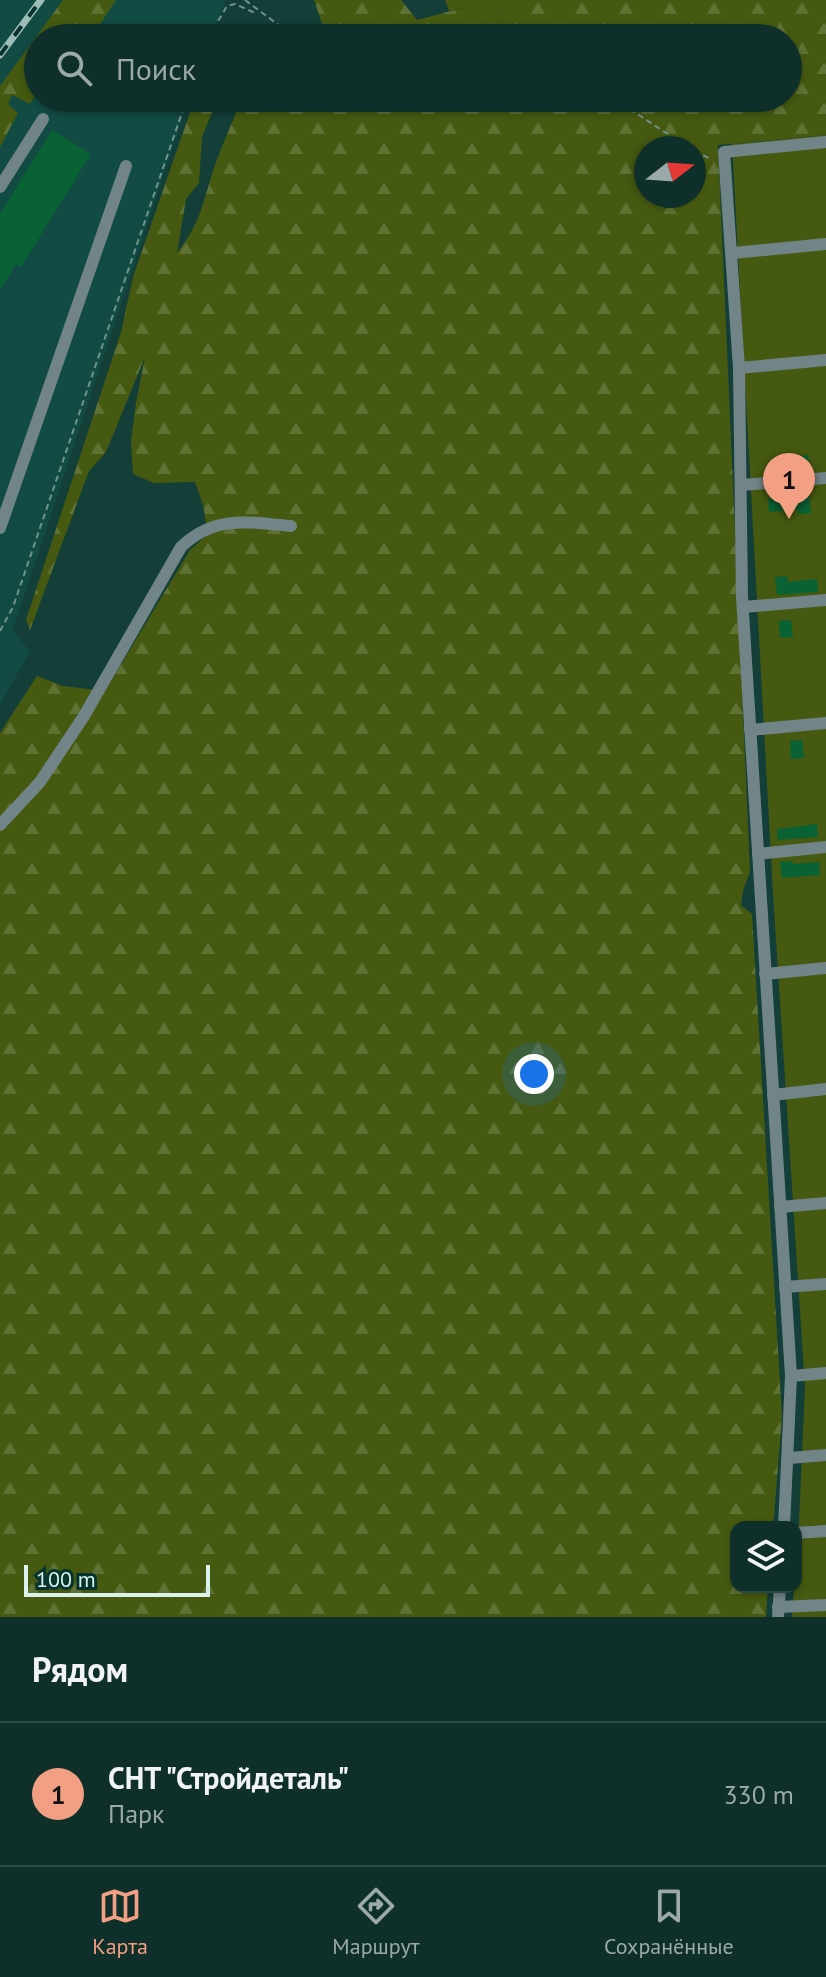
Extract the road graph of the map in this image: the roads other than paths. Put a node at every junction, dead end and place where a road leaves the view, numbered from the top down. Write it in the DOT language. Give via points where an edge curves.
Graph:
graph roads {
  1 [pos="43,119"];
  2 [pos="826,142"];
  3 [pos="126,166"];
  4 [pos="0,187"];
  5 [pos="826,244"];
  6 [pos="733,253"];
  7 [pos="826,360"];
  8 [pos="739,368"];
  9 [pos="826,478"];
  10 [pos="742,485"];
  11 [pos="291,526"];
  12 [pos="0,528"];
  13 [pos="826,600"];
  14 [pos="743,607"];
  15 [pos="826,723"];
  16 [pos="750,730"];
  17 [pos="0,825"];
  18 [pos="826,847"];
  19 [pos="758,854"];
  20 [pos="826,968"];
  21 [pos="765,974"];
  22 [pos="826,1089"];
  23 [pos="773,1095"];
  24 [pos="826,1203"];
  25 [pos="780,1207"];
  26 [pos="826,1284"];
  27 [pos="785,1287"];
  28 [pos="826,1373"];
  29 [pos="791,1376"];
  30 [pos="826,1455"];
  31 [pos="789,1458"];
  32 [pos="784,1521"];
  33 [pos="826,1531"];
  34 [pos="802,1533"];
  35 [pos="826,1605"];
  36 [pos="778,1612"];
  1 -- 4 [label="street"];
  2 -- 6 [label="street" via="725,159"];
  3 -- 12 [label="street"];
  5 -- 6 [label="street"];
  6 -- 8 [label="street"];
  7 -- 8 [label="street"];
  8 -- 10 [label="street"];
  9 -- 10 [label="street"];
  10 -- 14 [label="street"];
  11 -- 17 [label="street" via="222,524 196,533 181,547 75,730 40,782"];
  13 -- 14 [label="street"];
  14 -- 16 [label="street"];
  15 -- 16 [label="street"];
  16 -- 19 [label="street"];
  18 -- 19 [label="street"];
  19 -- 21 [label="street"];
  20 -- 21 [label="street"];
  21 -- 23 [label="street"];
  22 -- 23 [label="street"];
  23 -- 25 [label="street"];
  24 -- 25 [label="street"];
  25 -- 27 [label="street"];
  26 -- 27 [label="street"];
  27 -- 29 [label="street"];
  28 -- 29 [label="street"];
  29 -- 31 [label="street"];
  30 -- 31 [label="street"];
  31 -- 32 [label="street"];
  33 -- 34 [label="street"];
  35 -- 36 [label="street"];
}
